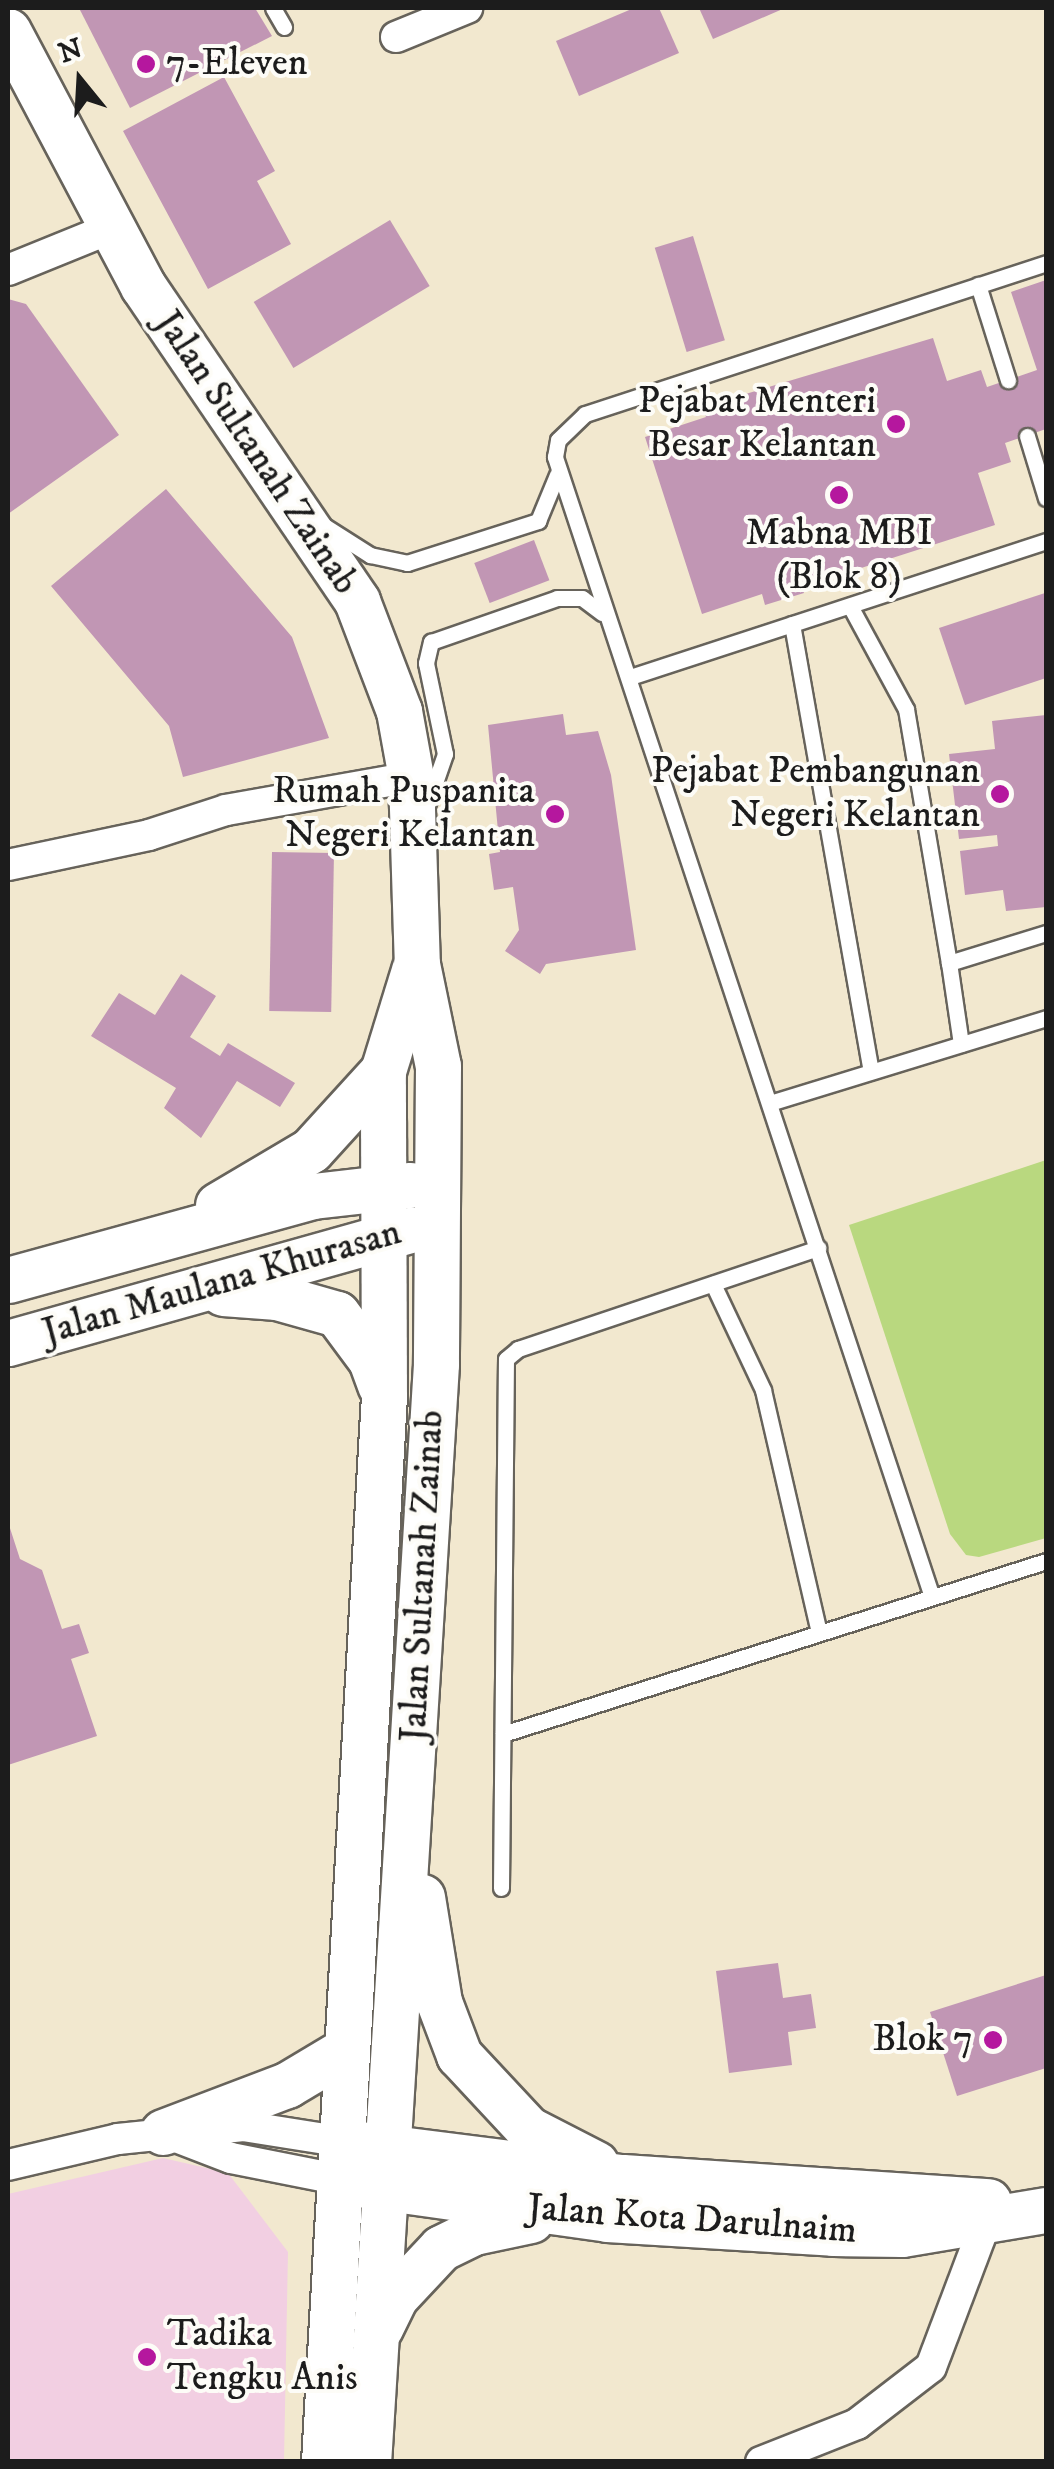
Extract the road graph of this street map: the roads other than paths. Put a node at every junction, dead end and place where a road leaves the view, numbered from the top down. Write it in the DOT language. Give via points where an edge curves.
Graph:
graph roads {
  1 [pos="273,8"];
  2 [pos="467,8"];
  3 [pos="284,26"];
  4 [pos="8,30"];
  5 [pos="396,37"];
  6 [pos="109,229"];
  7 [pos="1046,263"];
  8 [pos="8,270"];
  9 [pos="978,285"];
  10 [pos="1008,380"];
  11 [pos="1027,436"];
  12 [pos="557,475"];
  13 [pos="1046,498"];
  14 [pos="299,510"];
  15 [pos="1046,541"];
  16 [pos="850,606"];
  17 [pos="605,616"];
  18 [pos="792,624"];
  19 [pos="630,677"];
  20 [pos="411,777"];
  21 [pos="413,846"];
  22 [pos="8,865"];
  23 [pos="1046,933"];
  24 [pos="949,963"];
  25 [pos="416,964"];
  26 [pos="1046,1018"];
  27 [pos="960,1044"];
  28 [pos="383,1071"];
  29 [pos="871,1071"];
  30 [pos="770,1103"];
  31 [pos="384,1188"];
  32 [pos="437,1202"];
  33 [pos="383,1237"];
  34 [pos="155,1240"];
  35 [pos="818,1248"];
  36 [pos="8,1280"];
  37 [pos="712,1284"];
  38 [pos="194,1290"];
  39 [pos="8,1343"];
  40 [pos="384,1396"];
  41 [pos="1046,1561"];
  42 [pos="932,1597"];
  43 [pos="819,1633"];
  44 [pos="503,1734"];
  45 [pos="409,1816"];
  46 [pos="502,1888"];
  47 [pos="344,2051"];
  48 [pos="163,2132"];
  49 [pos="337,2160"];
  50 [pos="8,2164"];
  51 [pos="387,2169"];
  52 [pos="623,2177"];
  53 [pos="1046,2207"];
  54 [pos="577,2215"];
  55 [pos="985,2224"];
  56 [pos="376,2337"];
  57 [pos="324,2462"];
  58 [pos="368,2462"];
  59 [pos="761,2462"];
  1 -- 3 [label="lane"];
  2 -- 5 [label="street"];
  4 -- 6 [label="main road, Jalan Sultanah Zainab"];
  6 -- 8 [label="street"];
  6 -- 14 [label="main road, Jalan Sultanah Zainab"];
  7 -- 9 [label="lane"];
  9 -- 10 [label="lane"];
  9 -- 12 [label="lane" via="585,414 558,440"];
  11 -- 13 [label="lane"];
  12 -- 14 [label="lane" via="538,521 407,563 370,554"];
  12 -- 17 [label="lane"];
  14 -- 20 [label="main road, Jalan Sultanah Zainab" via="357,601 380,654"];
  15 -- 16 [label="lane"];
  16 -- 18 [label="lane"];
  16 -- 24 [label="lane" via="906,709"];
  17 -- 19 [label="lane"];
  17 -- 21 [label="lane" via="582,598 557,598 431,642 426,663 445,754"];
  18 -- 19 [label="lane"];
  18 -- 29 [label="lane"];
  19 -- 30 [label="lane"];
  20 -- 21 [label="main road, Jalan Sultanah Zainab"];
  20 -- 22 [label="street" via="226,810 140,838"];
  21 -- 25 [label="main road, Jalan Sultanah Zainab"];
  23 -- 24 [label="lane"];
  24 -- 27 [label="lane"];
  25 -- 28 [label="main road, Jalan Sultanah Zainab"];
  25 -- 32 [label="main road, Jalan Sultanah Zainab" via="438,1066"];
  26 -- 27 [label="lane"];
  27 -- 29 [label="lane"];
  28 -- 31 [label="main road, Jalan Sultanah Zainab"];
  28 -- 34 [label="main road" via="311,1150"];
  29 -- 30 [label="lane"];
  30 -- 35 [label="lane"];
  31 -- 32 [label="main road, Jalan Maulana Khurasan"];
  31 -- 33 [label="main road, Jalan Sultanah Zainab"];
  31 -- 34 [label="main road, Jalan Maulana Khurasan" via="312,1196"];
  32 -- 33 [label="main road, Jalan Maulana Khurasan"];
  32 -- 45 [label="main road, Jalan Sultanah Zainab" via="436,1364"];
  33 -- 38 [label="main road, Jalan Maulana Khurasan"];
  33 -- 40 [label="main road, Jalan Sultanah Zainab"];
  34 -- 36 [label="main road, Jalan Maulana Khurasan"];
  35 -- 37 [label="lane"];
  35 -- 42 [label="lane"];
  37 -- 43 [label="lane" via="763,1390"];
  37 -- 44 [label="lane" via="518,1349 506,1360"];
  38 -- 39 [label="main road, Jalan Maulana Khurasan"];
  38 -- 40 [label="main road" via="277,1296 336,1314 371,1360"];
  40 -- 47 [label="main road, Jalan Sultanah Zainab"];
  41 -- 42 [label="lane"];
  42 -- 43 [label="lane"];
  43 -- 44 [label="lane"];
  44 -- 46 [label="lane"];
  45 -- 51 [label="main road, Jalan Sultanah Zainab"];
  45 -- 52 [label="main road" via="439,2002 459,2056 528,2129"];
  47 -- 48 [label="main road" via="287,2085"];
  47 -- 49 [label="main road, Jalan Sultanah Zainab"];
  48 -- 49 [label="street" via="243,2126"];
  48 -- 50 [label="street"];
  49 -- 51 [label="main road, Jalan Kota Darulnaim"];
  49 -- 57 [label="main road, Jalan Sultanah Zainab"];
  51 -- 52 [label="main road, Jalan Kota Darulnaim"];
  51 -- 54 [label="main road, Jalan Kota Darulnaim"];
  51 -- 56 [label="main road, Jalan Sultanah Zainab"];
  52 -- 53 [label="main road, Jalan Kota Darulnaim"];
  53 -- 55 [label="main road, Jalan Kota Darulnaim"];
  54 -- 55 [label="main road, Jalan Kota Darulnaim" via="833,2233"];
  54 -- 56 [label="main road" via="514,2222 441,2248 396,2297"];
  55 -- 59 [label="street" via="930,2367 856,2424"];
  56 -- 58 [label="main road, Jalan Sultanah Zainab"];
}
